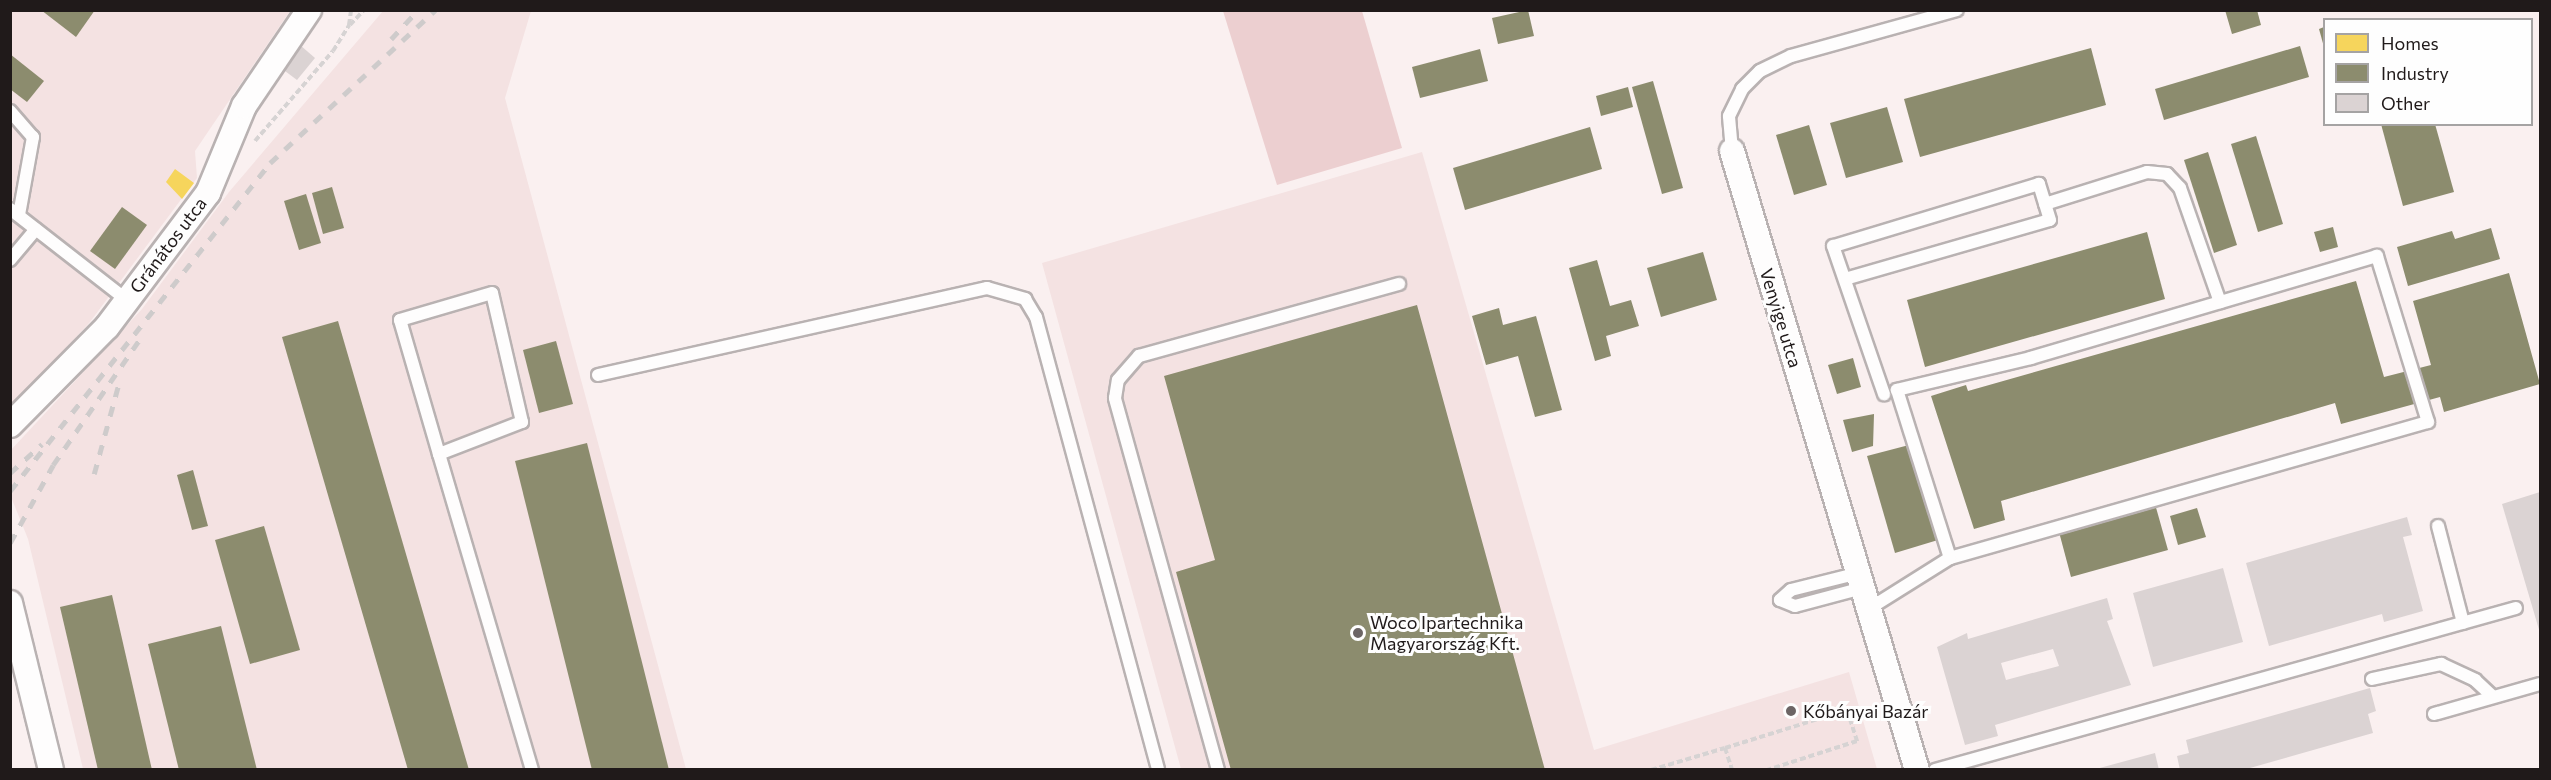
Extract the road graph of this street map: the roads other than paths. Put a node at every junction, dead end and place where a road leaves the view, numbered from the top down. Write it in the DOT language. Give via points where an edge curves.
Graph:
graph roads {
  1 [pos="309,10"];
  2 [pos="1957,10"];
  3 [pos="10,111"];
  4 [pos="1732,151"];
  5 [pos="2045,204"];
  6 [pos="15,212"];
  7 [pos="36,229"];
  8 [pos="10,260"];
  9 [pos="1845,279"];
  10 [pos="1399,284"];
  11 [pos="127,300"];
  12 [pos="2220,302"];
  13 [pos="598,375"];
  14 [pos="1884,394"];
  15 [pos="10,425"];
  16 [pos="438,454"];
  17 [pos="2439,526"];
  18 [pos="1950,558"];
  19 [pos="1860,591"];
  20 [pos="10,603"];
  21 [pos="2516,608"];
  22 [pos="2463,623"];
  23 [pos="2372,679"];
  24 [pos="2541,684"];
  25 [pos="2492,696"];
  26 [pos="2434,714"];
  27 [pos="51,770"];
  28 [pos="532,770"];
  29 [pos="1158,770"];
  30 [pos="1218,770"];
  31 [pos="1917,770"];
  32 [pos="1935,770"];
  1 -- 11 [label="street, Gránátos utca" via="244,106 208,193"];
  2 -- 4 [label="lane, Venyige utca" via="1791,56 1760,71 1732,107"];
  3 -- 6 [label="lane" via="33,137"];
  4 -- 19 [label="street, Venyige utca"];
  5 -- 9 [label="lane" via="2050,220"];
  5 -- 9 [label="lane" via="2039,184 1833,246"];
  5 -- 12 [label="lane" via="2146,172 2167,174 2180,188"];
  6 -- 7 [label="lane"];
  7 -- 8 [label="lane"];
  7 -- 11 [label="lane"];
  9 -- 14 [label="lane"];
  10 -- 30 [label="lane" via="1139,356 1118,380 1115,398"];
  11 -- 15 [label="street, Gránátos utca"];
  12 -- 18 [label="lane" via="1897,390"];
  12 -- 18 [label="lane" via="2377,256 2428,422"];
  13 -- 29 [label="lane" via="987,288 1025,300 1036,317"];
  16 -- 16 [label="lane" via="400,320 492,293 522,422"];
  16 -- 28 [label="lane"];
  17 -- 22 [label="lane"];
  18 -- 19 [label="lane"];
  19 -- 19 [label="lane" via="1791,590 1780,600 1795,606"];
  19 -- 31 [label="street, Venyige utca"];
  20 -- 27 [label="street"];
  21 -- 22 [label="lane"];
  22 -- 32 [label="lane"];
  23 -- 25 [label="lane" via="2441,664 2475,680"];
  24 -- 25 [label="lane"];
  25 -- 26 [label="lane"];
}
